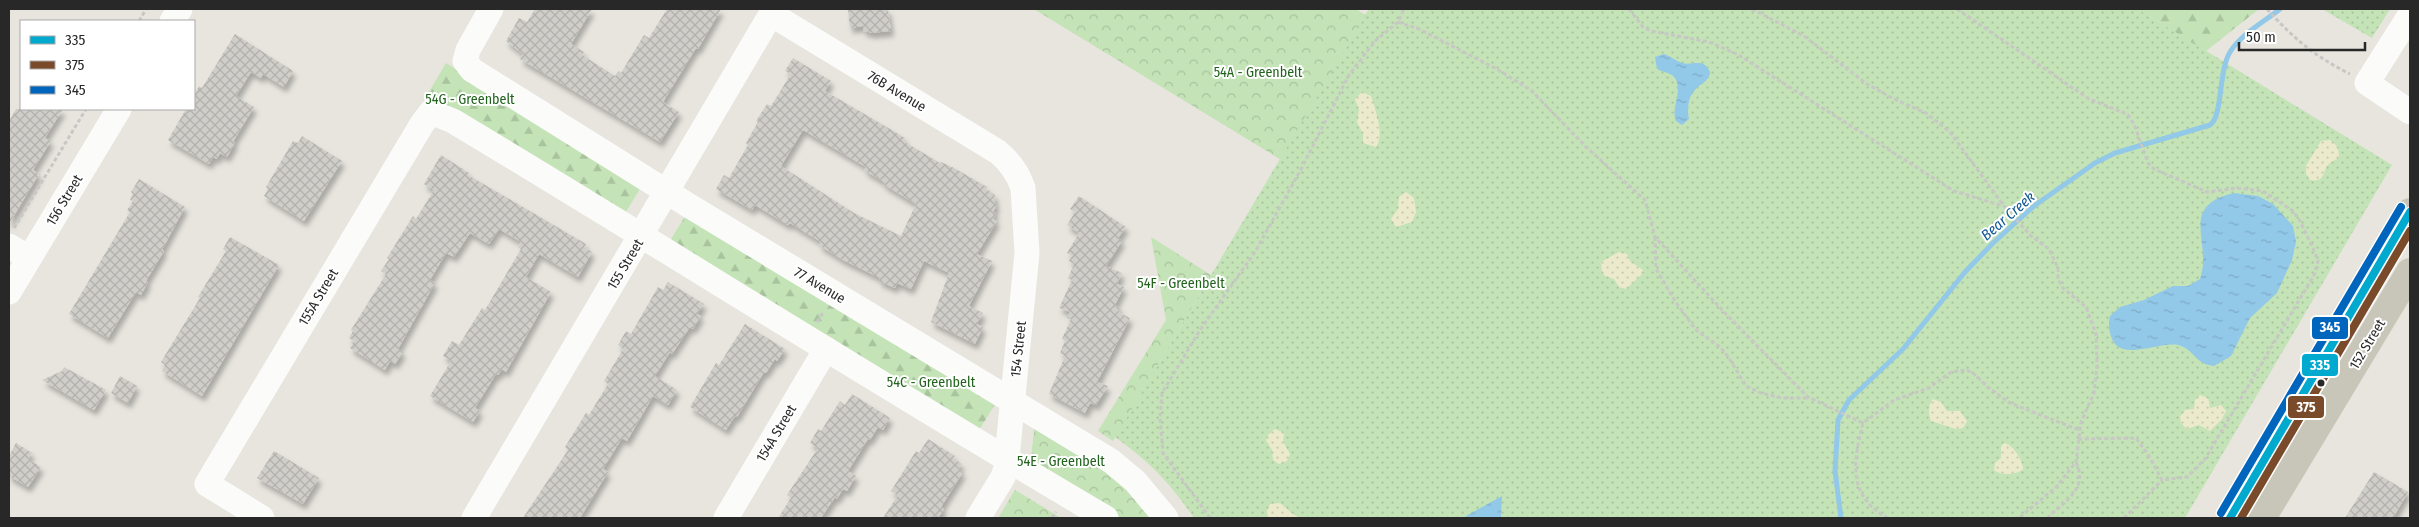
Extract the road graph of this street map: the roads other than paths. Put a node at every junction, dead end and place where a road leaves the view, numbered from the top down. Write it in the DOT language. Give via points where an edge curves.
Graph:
graph roads {
  1 [pos="180,9"];
  2 [pos="492,9"];
  3 [pos="773,12"];
  4 [pos="2410,15"];
  5 [pos="173,20"];
  6 [pos="118,110"];
  7 [pos="2410,112"];
  8 [pos="1017,174"];
  9 [pos="667,192"];
  10 [pos="2410,212"];
  11 [pos="642,235"];
  12 [pos="16,246"];
  13 [pos="2410,272"];
  14 [pos="9,292"];
  15 [pos="826,349"];
  16 [pos="1012,402"];
  17 [pos="1007,460"];
  18 [pos="262,518"];
  19 [pos="474,518"];
  20 [pos="726,518"];
  21 [pos="978,518"];
  22 [pos="1106,518"];
  23 [pos="1166,518"];
  24 [pos="2230,518"];
  25 [pos="2262,518"];
  1 -- 5 [label="street"];
  2 -- 9 [label="street, 77 Avenue" via="468,50 465,61 472,70"];
  3 -- 8 [label="street, 76B Avenue" via="998,152"];
  3 -- 9 [label="street, 155 Street"];
  4 -- 7 [label="street" via="2366,83"];
  6 -- 12 [label="street, 156 Street"];
  8 -- 16 [label="street, 154 Street" via="1023,188 1027,253"];
  9 -- 11 [label="street, 155 Street"];
  9 -- 16 [label="street, 77 Avenue"];
  10 -- 24 [label="main road"];
  11 -- 15 [label="street"];
  11 -- 18 [label="street, 155A Street" via="453,121 431,112 207,484"];
  11 -- 19 [label="street, 155 Street"];
  12 -- 14 [label="street, 156 Street"];
  13 -- 25 [label="main road, 152 Street"];
  15 -- 17 [label="street"];
  15 -- 20 [label="street, 154A Street"];
  16 -- 17 [label="street, 154 Street"];
  16 -- 23 [label="street, 77 Avenue" via="1111,461 1135,481"];
  17 -- 21 [label="street, 154 Street" via="1003,477"];
  17 -- 22 [label="street"];
}
